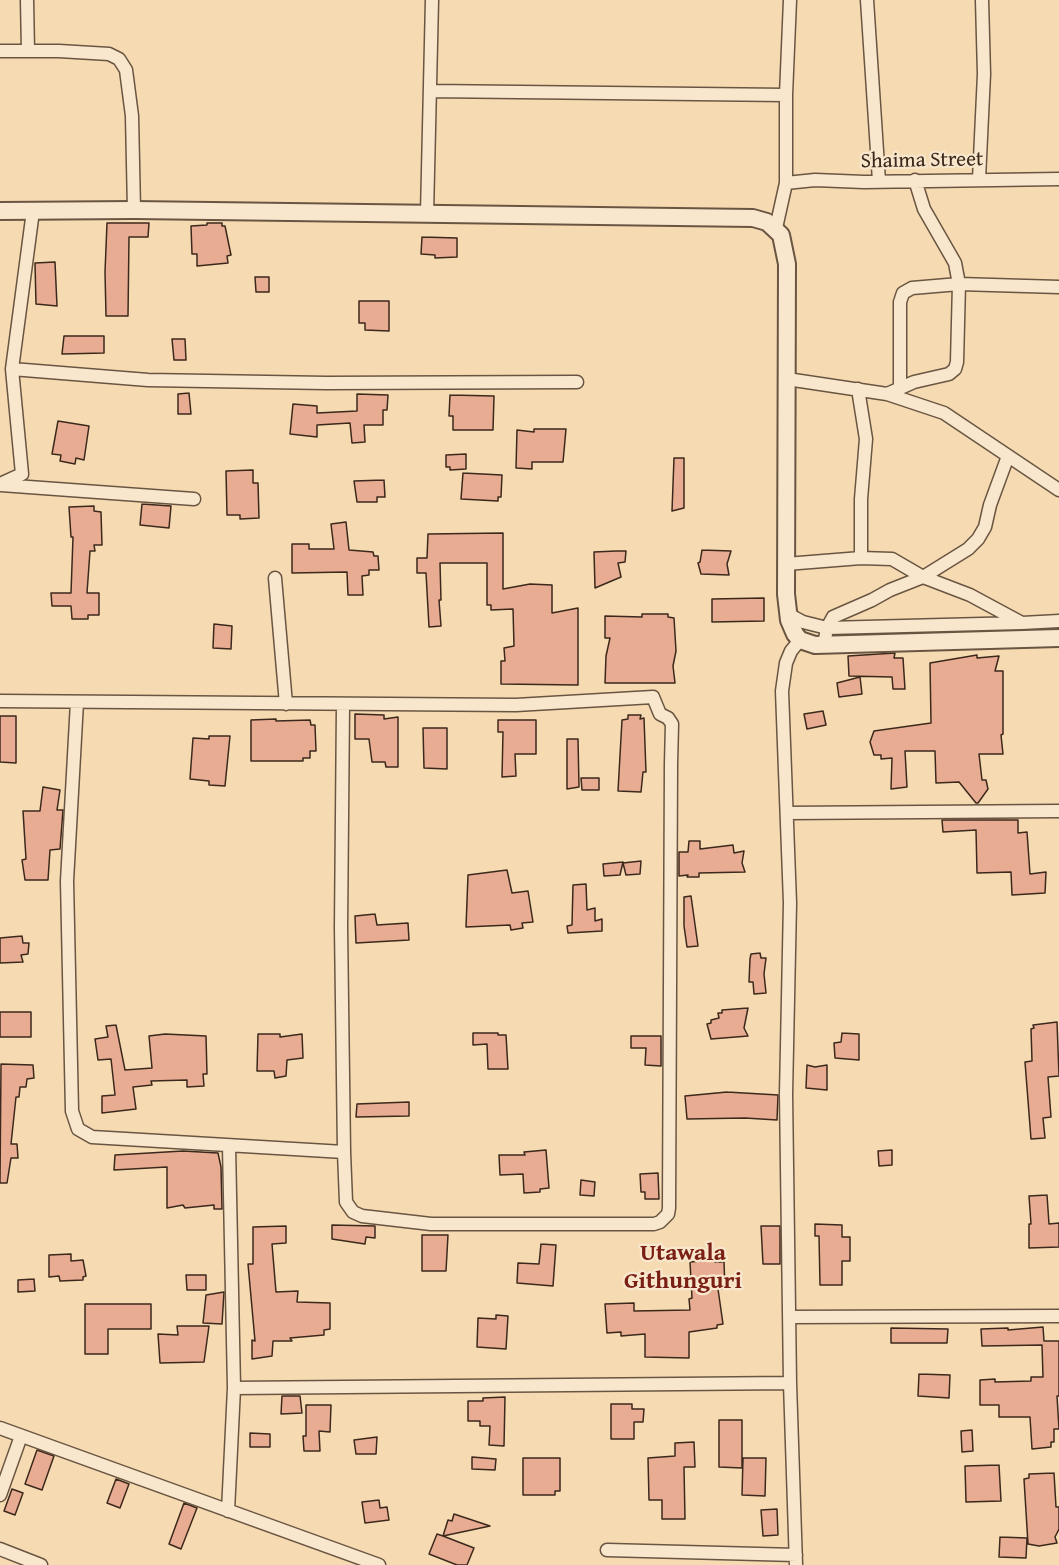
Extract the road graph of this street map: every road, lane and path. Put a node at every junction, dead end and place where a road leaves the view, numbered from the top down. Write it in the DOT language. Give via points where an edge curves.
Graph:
graph roads {
  1 [pos="27,0"];
  2 [pos="432,0"];
  3 [pos="790,0"];
  4 [pos="867,0"];
  5 [pos="982,0"];
  6 [pos="0,51"];
  7 [pos="28,51"];
  8 [pos="430,91"];
  9 [pos="786,94"];
  10 [pos="979,179"];
  11 [pos="1059,179"];
  12 [pos="915,180"];
  13 [pos="879,181"];
  14 [pos="786,183"];
  15 [pos="134,210"];
  16 [pos="0,211"];
  17 [pos="33,211"];
  18 [pos="427,214"];
  19 [pos="776,228"];
  20 [pos="959,284"];
  21 [pos="1059,287"];
  22 [pos="12,369"];
  23 [pos="787,379"];
  24 [pos="577,382"];
  25 [pos="900,388"];
  26 [pos="858,389"];
  27 [pos="887,394"];
  28 [pos="1008,456"];
  29 [pos="0,485"];
  30 [pos="1059,490"];
  31 [pos="194,499"];
  32 [pos="861,558"];
  33 [pos="786,564"];
  34 [pos="923,577"];
  35 [pos="275,578"];
  36 [pos="788,614"];
  37 [pos="1059,621"];
  38 [pos="1022,623"];
  39 [pos="827,628"];
  40 [pos="1059,638"];
  41 [pos="800,640"];
  42 [pos="824,645"];
  43 [pos="0,701"];
  44 [pos="77,702"];
  45 [pos="286,704"];
  46 [pos="344,705"];
  47 [pos="1059,811"];
  48 [pos="787,813"];
  49 [pos="229,1146"];
  50 [pos="344,1152"];
  51 [pos="1059,1316"];
  52 [pos="789,1317"];
  53 [pos="790,1383"];
  54 [pos="234,1388"];
  55 [pos="0,1428"];
  56 [pos="21,1436"];
  57 [pos="0,1495"];
  58 [pos="228,1511"];
  59 [pos="0,1549"];
  60 [pos="607,1550"];
  61 [pos="796,1560"];
  62 [pos="42,1565"];
  63 [pos="379,1565"];
  1 -- 7 [label="street"];
  2 -- 8 [label="street"];
  3 -- 9 [label="street"];
  4 -- 13 [label="street"];
  5 -- 10 [label="street" via="984,74"];
  6 -- 7 [label="street"];
  7 -- 15 [label="street" via="109,54 119,59 126,70 132,116"];
  8 -- 9 [label="street"];
  8 -- 18 [label="street"];
  9 -- 14 [label="street"];
  10 -- 11 [label="street, Shaima Street"];
  10 -- 12 [label="street, Shaima Street"];
  12 -- 13 [label="street, Shaima Street"];
  12 -- 20 [label="street" via="924,209 955,263"];
  13 -- 14 [label="street, Shaima Street"];
  14 -- 19 [label="street"];
  15 -- 17 [label="street"];
  15 -- 18 [label="street"];
  16 -- 17 [label="street"];
  17 -- 22 [label="street"];
  18 -- 19 [label="street" via="753,218"];
  19 -- 23 [label="street" via="787,264"];
  20 -- 21 [label="street"];
  20 -- 25 [label="street" via="955,369 950,374"];
  20 -- 25 [label="street" via="912,288 903,293"];
  22 -- 24 [label="street" via="160,380"];
  22 -- 29 [label="street" via="22,474"];
  23 -- 26 [label="street"];
  23 -- 33 [label="street"];
  25 -- 27 [label="street"];
  26 -- 27 [label="street"];
  26 -- 32 [label="street" via="866,439"];
  27 -- 28 [label="street" via="944,413"];
  28 -- 30 [label="street"];
  28 -- 34 [label="street" via="978,539"];
  29 -- 31 [label="street"];
  32 -- 33 [label="street"];
  32 -- 34 [label="street" via="892,559"];
  33 -- 36 [label="street"];
  34 -- 38 [label="street" via="970,595"];
  34 -- 39 [label="street" via="833,617"];
  35 -- 45 [label="street"];
  36 -- 39 [label="street"];
  36 -- 41 [label="street"];
  37 -- 38 [label="street"];
  38 -- 39 [label="street"];
  39 -- 42 [label="street"];
  40 -- 42 [label="street"];
  41 -- 42 [label="street"];
  41 -- 48 [label="street" via="786,663 782,691"];
  43 -- 44 [label="street"];
  44 -- 45 [label="street"];
  44 -- 49 [label="street" via="67,881 72,1111 78,1129 92,1137"];
  45 -- 46 [label="street"];
  46 -- 50 [label="street"];
  46 -- 50 [label="street" via="516,705 653,697 660,714 672,724 669,1208 664,1219 654,1224 431,1224 371,1218 353,1212 346,1202"];
  47 -- 48 [label="street"];
  48 -- 52 [label="street"];
  49 -- 50 [label="street"];
  49 -- 54 [label="street"];
  51 -- 52 [label="street"];
  52 -- 53 [label="street"];
  53 -- 54 [label="street"];
  53 -- 61 [label="street"];
  54 -- 58 [label="street"];
  55 -- 56 [label="street"];
  56 -- 57 [label="street"];
  56 -- 58 [label="street"];
  58 -- 63 [label="street"];
  59 -- 62 [label="street"];
  60 -- 61 [label="street"];
}
